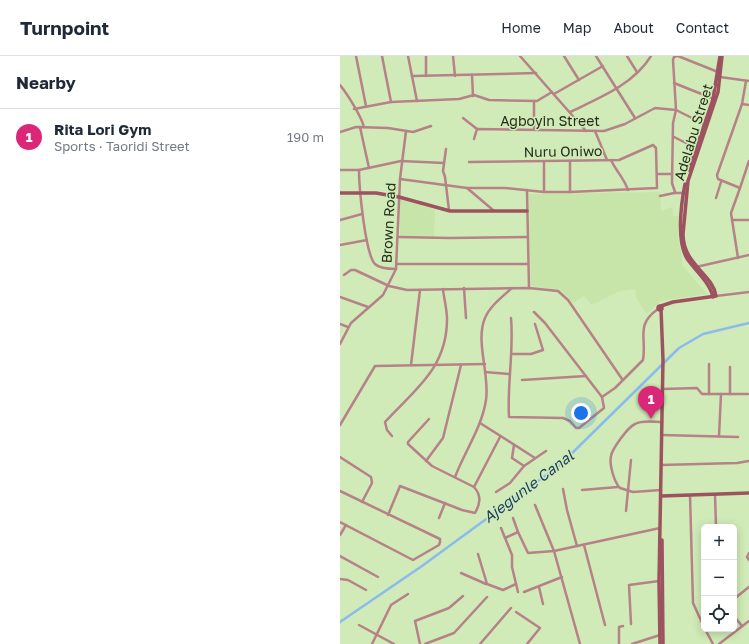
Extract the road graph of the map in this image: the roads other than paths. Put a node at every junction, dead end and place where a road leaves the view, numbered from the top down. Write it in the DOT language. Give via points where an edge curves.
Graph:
graph roads {
  1 [pos="356,56"];
  2 [pos="382,56"];
  3 [pos="408,56"];
  4 [pos="426,56"];
  5 [pos="453,56"];
  6 [pos="520,56"];
  7 [pos="564,56"];
  8 [pos="596,56"];
  9 [pos="627,56"];
  10 [pos="651,56"];
  11 [pos="676,56"];
  12 [pos="721,56"];
  13 [pos="603,66"];
  14 [pos="637,72"];
  15 [pos="718,72"];
  16 [pos="536,73"];
  17 [pos="472,75"];
  18 [pos="413,76"];
  19 [pos="426,76"];
  20 [pos="455,76"];
  21 [pos="719,77"];
  22 [pos="579,80"];
  23 [pos="747,81"];
  24 [pos="674,83"];
  25 [pos="340,85"];
  26 [pos="616,88"];
  27 [pos="553,93"];
  28 [pos="473,96"];
  29 [pos="714,99"];
  30 [pos="417,101"];
  31 [pos="534,101"];
  32 [pos="391,102"];
  33 [pos="742,104"];
  34 [pos="749,105"];
  35 [pos="366,106"];
  36 [pos="354,109"];
  37 [pos="676,110"];
  38 [pos="570,112"];
  39 [pos="463,118"];
  40 [pos="634,118"];
  41 [pos="706,125"];
  42 [pos="431,126"];
  43 [pos="360,127"];
  44 [pos="364,128"];
  45 [pos="477,129"];
  46 [pos="534,130"];
  47 [pos="406,131"];
  48 [pos="586,131"];
  49 [pos="595,131"];
  50 [pos="340,132"];
  51 [pos="674,137"];
  52 [pos="474,138"];
  53 [pos="697,148"];
  54 [pos="446,149"];
  55 [pos="607,160"];
  56 [pos="611,160"];
  57 [pos="401,161"];
  58 [pos="570,161"];
  59 [pos="749,161"];
  60 [pos="469,162"];
  61 [pos="544,162"];
  62 [pos="444,163"];
  63 [pos="368,168"];
  64 [pos="340,170"];
  65 [pos="359,170"];
  66 [pos="657,174"];
  67 [pos="672,174"];
  68 [pos="400,179"];
  69 [pos="721,182"];
  70 [pos="446,186"];
  71 [pos="466,188"];
  72 [pos="740,188"];
  73 [pos="528,190"];
  74 [pos="628,190"];
  75 [pos="340,192"];
  76 [pos="544,192"];
  77 [pos="570,192"];
  78 [pos="359,193"];
  79 [pos="674,193"];
  80 [pos="685,193"];
  81 [pos="660,196"];
  82 [pos="399,197"];
  83 [pos="716,198"];
  84 [pos="449,210"];
  85 [pos="496,211"];
  86 [pos="527,211"];
  87 [pos="362,214"];
  88 [pos="340,220"];
  89 [pos="731,220"];
  90 [pos="749,220"];
  91 [pos="398,237"];
  92 [pos="528,237"];
  93 [pos="367,240"];
  94 [pos="340,245"];
  95 [pos="749,255"];
  96 [pos="738,258"];
  97 [pos="397,264"];
  98 [pos="528,264"];
  99 [pos="695,267"];
  100 [pos="396,269"];
  101 [pos="344,274"];
  102 [pos="389,286"];
  103 [pos="464,288"];
  104 [pos="512,288"];
  105 [pos="528,288"];
  106 [pos="443,289"];
  107 [pos="420,290"];
  108 [pos="749,292"];
  109 [pos="716,296"];
  110 [pos="340,297"];
  111 [pos="368,307"];
  112 [pos="660,308"];
  113 [pos="534,312"];
  114 [pos="466,318"];
  115 [pos="512,318"];
  116 [pos="340,324"];
  117 [pos="536,324"];
  118 [pos="348,327"];
  119 [pos="340,344"];
  120 [pos="512,354"];
  121 [pos="485,364"];
  122 [pos="709,364"];
  123 [pos="411,365"];
  124 [pos="461,365"];
  125 [pos="435,366"];
  126 [pos="730,368"];
  127 [pos="485,372"];
  128 [pos="509,374"];
  129 [pos="586,376"];
  130 [pos="622,379"];
  131 [pos="522,380"];
  132 [pos="662,388"];
  133 [pos="709,394"];
  134 [pos="721,394"];
  135 [pos="730,394"];
  136 [pos="748,394"];
  137 [pos="602,396"];
  138 [pos="429,419"];
  139 [pos="662,422"];
  140 [pos="480,423"];
  141 [pos="340,425"];
  142 [pos="662,435"];
  143 [pos="392,436"];
  144 [pos="719,436"];
  145 [pos="500,437"];
  146 [pos="738,437"];
  147 [pos="514,445"];
  148 [pos="546,451"];
  149 [pos="340,457"];
  150 [pos="535,458"];
  151 [pos="426,460"];
  152 [pos="631,460"];
  153 [pos="749,461"];
  154 [pos="661,465"];
  155 [pos="524,466"];
  156 [pos="455,477"];
  157 [pos="474,487"];
  158 [pos="618,487"];
  159 [pos="563,489"];
  160 [pos="582,490"];
  161 [pos="340,491"];
  162 [pos="627,491"];
  163 [pos="496,492"];
  164 [pos="749,493"];
  165 [pos="661,494"];
  166 [pos="690,495"];
  167 [pos="715,495"];
  168 [pos="362,502"];
  169 [pos="446,503"];
  170 [pos="535,505"];
  171 [pos="626,511"];
  172 [pos="388,515"];
  173 [pos="439,518"];
  174 [pos="513,518"];
  175 [pos="340,522"];
  176 [pos="716,524"];
  177 [pos="346,525"];
  178 [pos="500,528"];
  179 [pos="660,528"];
  180 [pos="518,532"];
  181 [pos="340,535"];
  182 [pos="505,538"];
  183 [pos="584,545"];
  184 [pos="577,546"];
  185 [pos="554,551"];
  186 [pos="749,553"];
  187 [pos="478,554"];
  188 [pos="340,556"];
  189 [pos="749,560"];
  190 [pos="461,573"];
  191 [pos="378,577"];
  192 [pos="562,577"];
  193 [pos="340,579"];
  194 [pos="659,581"];
  195 [pos="487,584"];
  196 [pos="516,584"];
  197 [pos="538,587"];
  198 [pos="749,587"];
  199 [pos="366,590"];
  200 [pos="518,592"];
  201 [pos="524,592"];
  202 [pos="408,594"];
  203 [pos="463,596"];
  204 [pos="487,597"];
  205 [pos="737,597"];
  206 [pos="543,604"];
  207 [pos="511,608"];
  208 [pos="516,612"];
  209 [pos="737,620"];
  210 [pos="701,621"];
  211 [pos="749,621"];
  212 [pos="631,624"];
  213 [pos="359,625"];
  214 [pos="605,625"];
  215 [pos="623,626"];
  216 [pos="742,626"];
  217 [pos="706,632"];
  218 [pos="377,635"];
  219 [pos="662,635"];
  220 [pos="637,643"];
  221 [pos="372,644"];
  222 [pos="394,644"];
  223 [pos="420,644"];
  224 [pos="425,644"];
  225 [pos="480,644"];
  226 [pos="527,644"];
  227 [pos="580,644"];
  228 [pos="619,644"];
  229 [pos="632,644"];
  230 [pos="662,644"];
  231 [pos="713,644"];
  232 [pos="720,644"];
  1 -- 35 [label="street"];
  2 -- 32 [label="street"];
  3 -- 18 [label="street"];
  4 -- 19 [label="street"];
  5 -- 20 [label="street"];
  6 -- 16 [label="street"];
  7 -- 22 [label="street"];
  8 -- 13 [label="street"];
  9 -- 14 [label="street"];
  10 -- 14 [label="street"];
  11 -- 15 [label="street"];
  11 -- 24 [label="street"];
  12 -- 15 [label="main road, Adelabu Street"];
  12 -- 21 [label="main road, Adelabu Street"];
  13 -- 22 [label="street"];
  13 -- 26 [label="street"];
  14 -- 26 [label="street"];
  15 -- 21 [label="main road, Adelabu Street"];
  16 -- 17 [label="street"];
  16 -- 27 [label="street"];
  17 -- 20 [label="street"];
  17 -- 28 [label="street"];
  18 -- 19 [label="street"];
  18 -- 30 [label="street"];
  19 -- 20 [label="street"];
  21 -- 23 [label="street"];
  21 -- 29 [label="main road, Adelabu Street"];
  22 -- 27 [label="street"];
  23 -- 33 [label="street"];
  24 -- 29 [label="street"];
  24 -- 37 [label="street"];
  25 -- 36 [label="street"];
  26 -- 38 [label="street" via="599,100"];
  26 -- 40 [label="street"];
  27 -- 31 [label="street"];
  27 -- 38 [label="street"];
  28 -- 30 [label="street" via="465,99"];
  28 -- 31 [label="street" via="489,100"];
  29 -- 41 [label="main road, Adelabu Street"];
  30 -- 32 [label="street"];
  31 -- 46 [label="street"];
  32 -- 35 [label="street"];
  33 -- 34 [label="street"];
  33 -- 69 [label="street" via="717,174"];
  35 -- 36 [label="street"];
  36 -- 44 [label="street" via="361,116"];
  37 -- 40 [label="street, Agboyin Street" via="652,109"];
  37 -- 41 [label="street"];
  37 -- 51 [label="street" via="673,123"];
  38 -- 48 [label="street"];
  39 -- 45 [label="street"];
  40 -- 49 [label="street, Agboyin Street" via="615,128"];
  41 -- 53 [label="main road, Adelabu Street"];
  42 -- 47 [label="street" via="416,132"];
  43 -- 44 [label="street"];
  43 -- 50 [label="street"];
  43 -- 63 [label="street"];
  44 -- 47 [label="street"];
  45 -- 46 [label="street, Agboyin Street"];
  45 -- 52 [label="street"];
  46 -- 48 [label="street, Agboyin Street"];
  47 -- 57 [label="street, Brown Road"];
  48 -- 49 [label="street, Agboyin Street"];
  49 -- 55 [label="street"];
  51 -- 53 [label="street"];
  51 -- 67 [label="street"];
  53 -- 80 [label="main road, Adelabu Street"];
  54 -- 62 [label="street"];
  55 -- 56 [label="street, Nuru Oniwo"];
  55 -- 58 [label="street, Nuru Oniwo"];
  56 -- 66 [label="street, Nuru Oniwo" via="625,158 652,145 655,146"];
  56 -- 74 [label="street" via="623,177"];
  57 -- 62 [label="street"];
  57 -- 63 [label="street"];
  57 -- 68 [label="street, Brown Road"];
  58 -- 61 [label="street, Nuru Oniwo"];
  58 -- 77 [label="street"];
  59 -- 72 [label="street"];
  60 -- 61 [label="street, Nuru Oniwo"];
  61 -- 76 [label="street"];
  62 -- 70 [label="street"];
  63 -- 65 [label="street"];
  64 -- 65 [label="street"];
  65 -- 78 [label="street"];
  66 -- 67 [label="street"];
  66 -- 74 [label="street" via="656,189"];
  67 -- 79 [label="street"];
  68 -- 70 [label="street"];
  68 -- 82 [label="street, Brown Road"];
  69 -- 72 [label="street"];
  69 -- 83 [label="street"];
  70 -- 71 [label="street"];
  70 -- 84 [label="street"];
  71 -- 73 [label="street"];
  71 -- 85 [label="street"];
  72 -- 89 [label="street" via="732,206"];
  73 -- 76 [label="street"];
  73 -- 86 [label="street"];
  74 -- 77 [label="street"];
  75 -- 78 [label="main road"];
  76 -- 77 [label="street"];
  78 -- 82 [label="main road"];
  78 -- 87 [label="street"];
  79 -- 80 [label="street"];
  79 -- 81 [label="street"];
  80 -- 99 [label="main road, Adelabu Street" via="681,245"];
  82 -- 84 [label="main road"];
  82 -- 91 [label="street, Brown Road"];
  84 -- 85 [label="main road"];
  85 -- 86 [label="main road"];
  86 -- 92 [label="street"];
  87 -- 88 [label="street"];
  87 -- 93 [label="street"];
  89 -- 90 [label="street"];
  89 -- 96 [label="street"];
  91 -- 92 [label="street"];
  91 -- 97 [label="street, Brown Road"];
  92 -- 98 [label="street"];
  93 -- 94 [label="street"];
  93 -- 100 [label="street" via="375,264"];
  95 -- 96 [label="street"];
  96 -- 99 [label="street"];
  97 -- 98 [label="street"];
  97 -- 100 [label="street, Brown Road"];
  98 -- 105 [label="street"];
  99 -- 109 [label="main road, Adelabu Street"];
  100 -- 102 [label="street, Brown Road"];
  101 -- 102 [label="street" via="355,270"];
  102 -- 107 [label="street"];
  102 -- 111 [label="street, Brown Road"];
  103 -- 104 [label="street"];
  103 -- 106 [label="street"];
  103 -- 114 [label="street"];
  104 -- 105 [label="street"];
  104 -- 121 [label="street" via="485,317 482,332"];
  105 -- 130 [label="street" via="552,290 564,296"];
  106 -- 107 [label="street"];
  106 -- 125 [label="street" via="447,327"];
  107 -- 123 [label="street"];
  108 -- 109 [label="street"];
  109 -- 112 [label="main road" via="673,302"];
  110 -- 111 [label="street"];
  111 -- 118 [label="street, Brown Road"];
  112 -- 130 [label="street" via="643,325 643,360"];
  112 -- 132 [label="main road"];
  113 -- 129 [label="street"];
  115 -- 120 [label="street"];
  116 -- 118 [label="street"];
  117 -- 120 [label="street" via="542,350 531,354"];
  118 -- 119 [label="street, Brown Road"];
  120 -- 128 [label="street"];
  121 -- 124 [label="street"];
  121 -- 127 [label="street"];
  122 -- 133 [label="street"];
  123 -- 125 [label="street"];
  123 -- 141 [label="street" via="375,366"];
  124 -- 125 [label="street"];
  124 -- 151 [label="street" via="443,438"];
  125 -- 143 [label="street" via="416,391 385,422"];
  126 -- 135 [label="street"];
  127 -- 128 [label="street"];
  127 -- 140 [label="street" via="486,399"];
  128 -- 137 [label="street" via="510,418 563,418 577,428 604,408"];
  129 -- 131 [label="street"];
  129 -- 137 [label="street"];
  130 -- 137 [label="street" via="615,388"];
  132 -- 133 [label="street" via="697,388 702,394"];
  132 -- 139 [label="main road"];
  133 -- 134 [label="street"];
  134 -- 135 [label="street"];
  134 -- 144 [label="street"];
  135 -- 136 [label="street"];
  138 -- 151 [label="street" via="407,443"];
  139 -- 142 [label="main road"];
  139 -- 158 [label="street" via="633,425 615,447 611,460"];
  140 -- 145 [label="street"];
  140 -- 156 [label="street"];
  142 -- 144 [label="street"];
  142 -- 154 [label="main road"];
  144 -- 146 [label="street"];
  145 -- 147 [label="street"];
  145 -- 157 [label="street"];
  147 -- 150 [label="street"];
  147 -- 155 [label="street" via="512,458"];
  148 -- 150 [label="street"];
  149 -- 168 [label="street" via="371,477 372,483"];
  150 -- 155 [label="street"];
  151 -- 156 [label="street" via="439,471"];
  152 -- 162 [label="street"];
  153 -- 154 [label="street" via="737,464"];
  154 -- 165 [label="main road"];
  155 -- 163 [label="street" via="510,483"];
  156 -- 157 [label="street"];
  157 -- 169 [label="street" via="479,493 479,503 474,514"];
  158 -- 160 [label="street"];
  158 -- 162 [label="street"];
  159 -- 184 [label="street"];
  161 -- 168 [label="street"];
  162 -- 165 [label="street"];
  162 -- 171 [label="street"];
  164 -- 167 [label="main road"];
  165 -- 166 [label="main road"];
  165 -- 179 [label="main road"];
  165 -- 219 [label="main road"];
  166 -- 167 [label="main road"];
  166 -- 210 [label="street" via="693,603"];
  167 -- 176 [label="street"];
  168 -- 172 [label="street"];
  169 -- 172 [label="street" via="400,486"];
  169 -- 173 [label="street"];
  170 -- 185 [label="street"];
  172 -- 177 [label="street" via="440,539 439,544 414,560"];
  174 -- 180 [label="street"];
  175 -- 177 [label="street"];
  177 -- 181 [label="street"];
  178 -- 182 [label="street"];
  179 -- 183 [label="street"];
  179 -- 194 [label="main road"];
  180 -- 182 [label="street"];
  180 -- 185 [label="street" via="527,552"];
  182 -- 196 [label="street" via="512,555"];
  183 -- 184 [label="street"];
  183 -- 214 [label="street"];
  184 -- 185 [label="street"];
  185 -- 192 [label="street"];
  186 -- 189 [label="street"];
  187 -- 195 [label="street"];
  188 -- 191 [label="street"];
  190 -- 195 [label="street"];
  192 -- 197 [label="street"];
  192 -- 227 [label="street"];
  193 -- 199 [label="street" via="348,580"];
  194 -- 212 [label="street" via="629,585"];
  194 -- 219 [label="main road"];
  195 -- 196 [label="street" via="503,590"];
  196 -- 200 [label="street"];
  197 -- 201 [label="street"];
  197 -- 206 [label="street"];
  198 -- 205 [label="street"];
  202 -- 218 [label="street" via="391,605"];
  203 -- 223 [label="street" via="449,608 415,621"];
  204 -- 224 [label="street" via="454,633"];
  207 -- 225 [label="street"];
  208 -- 226 [label="street" via="540,628"];
  209 -- 216 [label="street"];
  211 -- 216 [label="street"];
  213 -- 218 [label="street"];
  215 -- 228 [label="street" via="619,627"];
  216 -- 232 [label="street"];
  217 -- 231 [label="street"];
  218 -- 221 [label="street"];
  218 -- 222 [label="street"];
  219 -- 220 [label="street"];
  219 -- 230 [label="main road"];
  220 -- 229 [label="street"];
}
